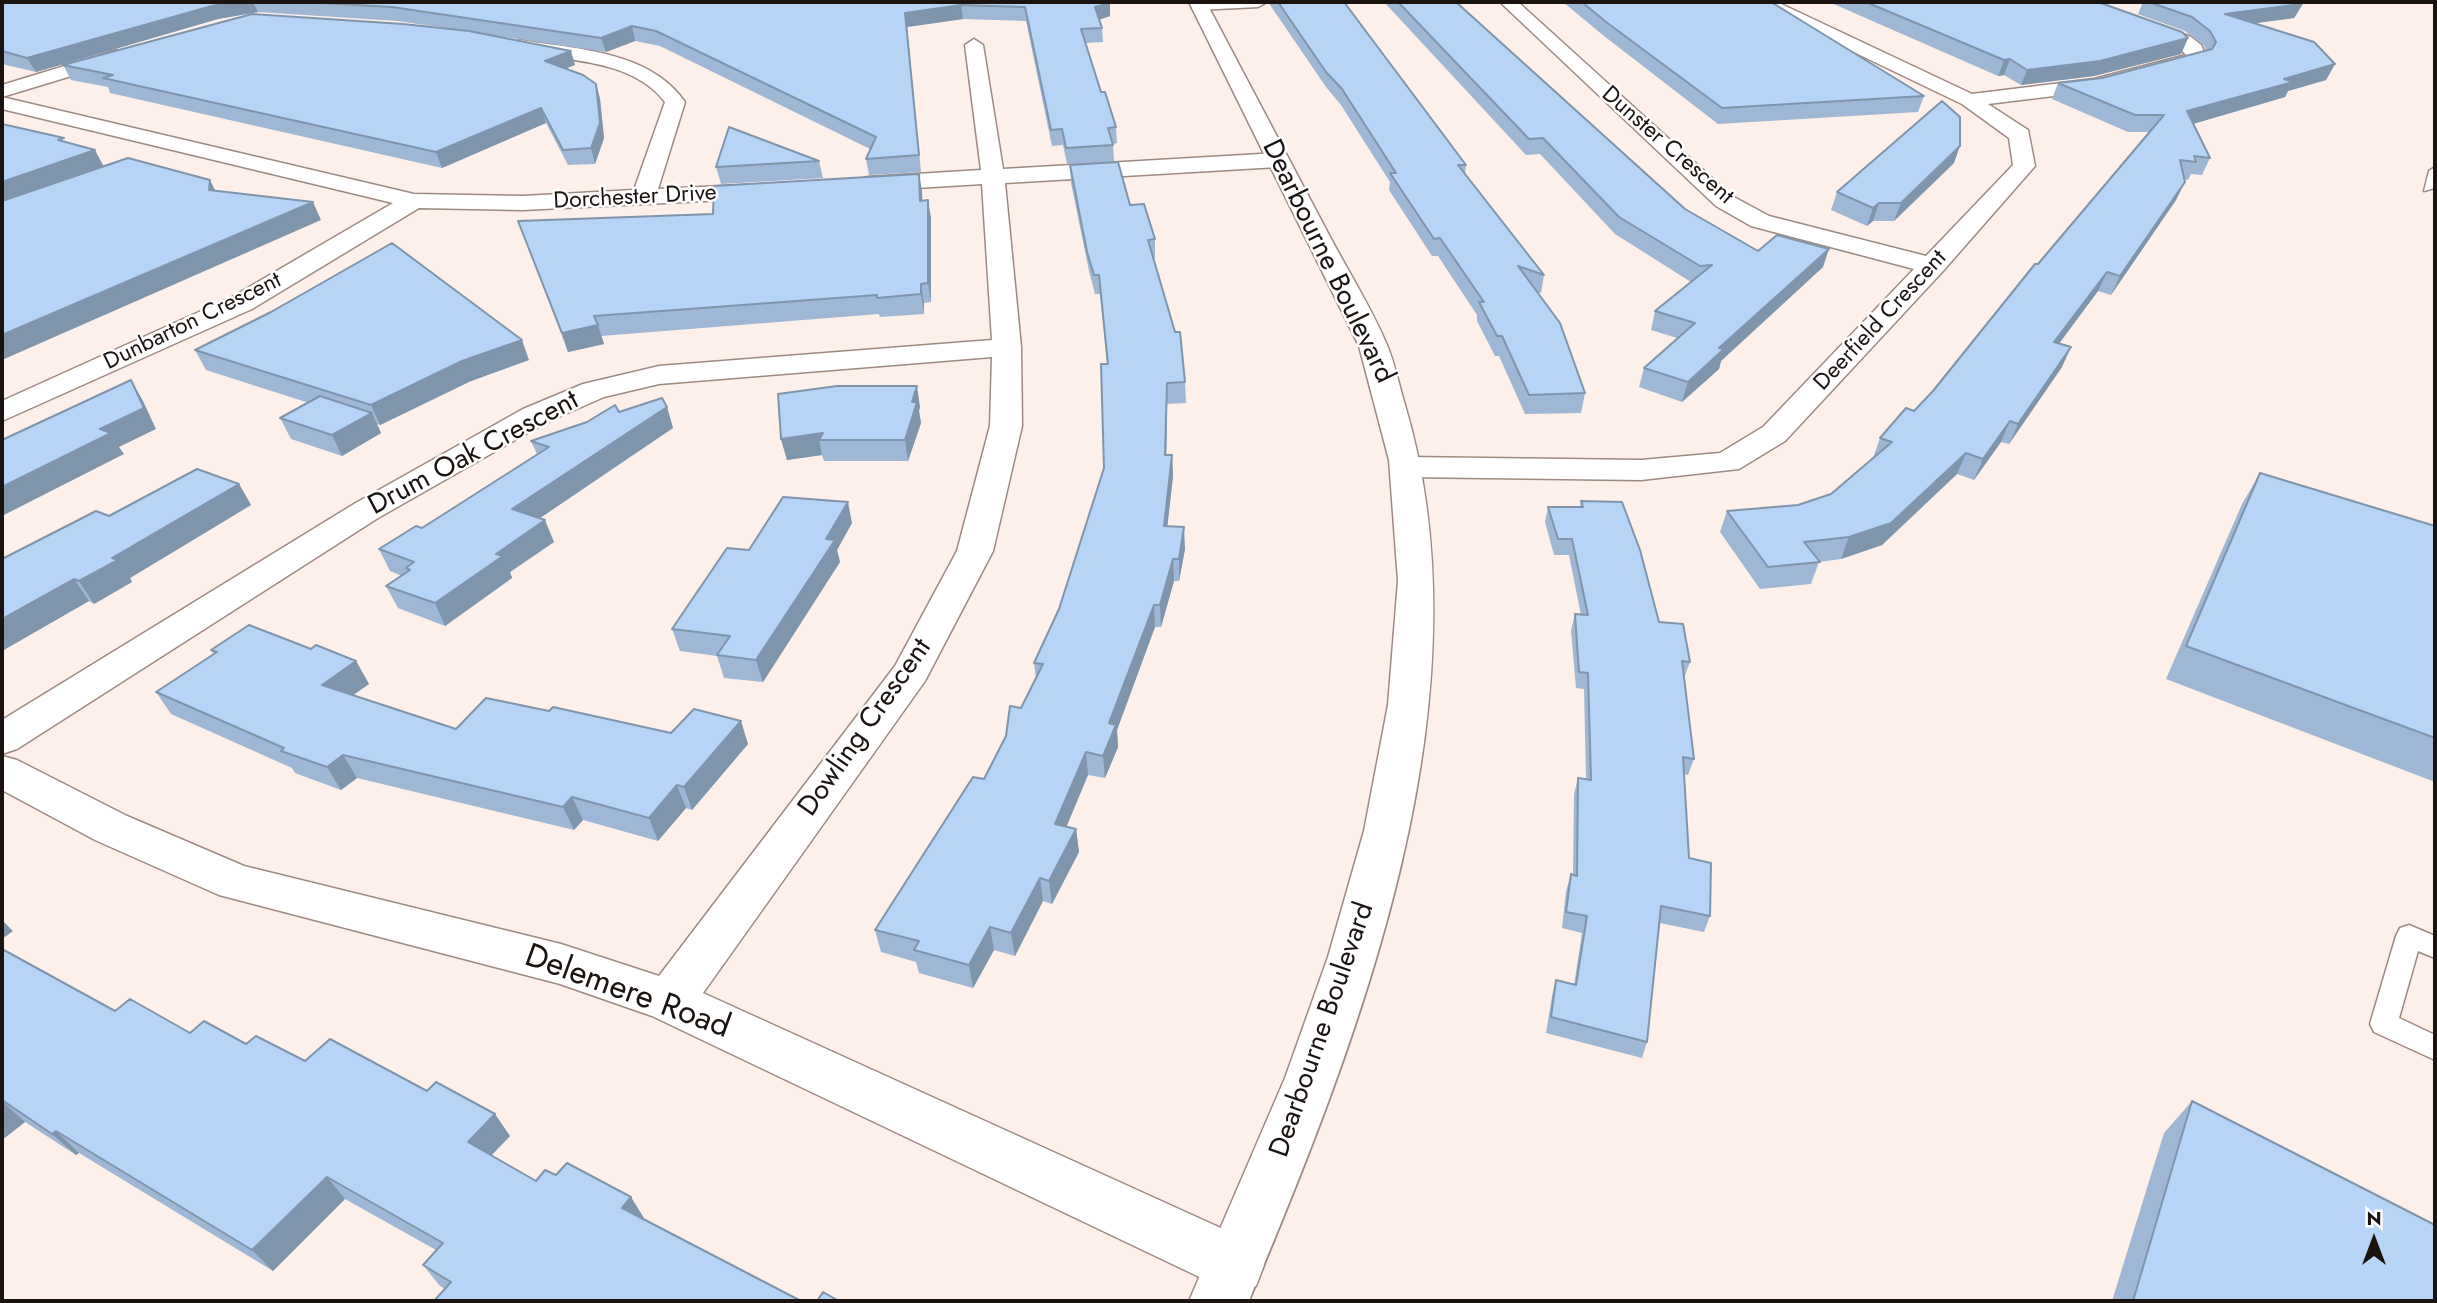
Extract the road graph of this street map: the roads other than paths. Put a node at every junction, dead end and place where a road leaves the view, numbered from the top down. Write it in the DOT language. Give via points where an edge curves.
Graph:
graph roads {
  1 [pos="1258,2"];
  2 [pos="1508,2"];
  3 [pos="1764,2"];
  4 [pos="2079,2"];
  5 [pos="1198,3"];
  6 [pos="2145,5"];
  7 [pos="2103,11"];
  8 [pos="506,44"];
  9 [pos="974,45"];
  10 [pos="140,49"];
  11 [pos="2,90"];
  12 [pos="1969,100"];
  13 [pos="2,103"];
  14 [pos="188,146"];
  15 [pos="1278,160"];
  16 [pos="145,162"];
  17 [pos="2435,171"];
  18 [pos="993,176"];
  19 [pos="845,186"];
  20 [pos="2430,188"];
  21 [pos="791,189"];
  22 [pos="643,199"];
  23 [pos="414,201"];
  24 [pos="1934,266"];
  25 [pos="1007,347"];
  26 [pos="2,412"];
  27 [pos="1408,467"];
  28 [pos="2,739"];
  29 [pos="2,771"];
  30 [pos="2435,947"];
  31 [pos="669,1000"];
  32 [pos="2435,1048"];
  33 [pos="1227,1283"];
  1 -- 5 [label="street"];
  2 -- 24 [label="street, Dunster Crescent" via="1724,201 1760,221"];
  3 -- 12 [label="street, Deerfield Crescent"];
  4 -- 7 [label="street"];
  5 -- 15 [label="street, Dearbourne Boulevard"];
  6 -- 7 [label="street"];
  7 -- 12 [label="street" via="2184,41 2197,58 2095,85"];
  8 -- 22 [label="street" via="593,58 663,86 675,103"];
  9 -- 18 [label="street, Dowling Crescent"];
  10 -- 11 [label="street"];
  12 -- 24 [label="street, Deerfield Crescent" via="2020,135 2024,166"];
  13 -- 14 [label="street, Dorchester Drive"];
  14 -- 16 [label="street"];
  14 -- 23 [label="street, Dorchester Drive"];
  15 -- 18 [label="street"];
  15 -- 27 [label="street, Dearbourne Boulevard" via="1373,345 1387,380"];
  17 -- 20 [label="lane"];
  18 -- 19 [label="street"];
  18 -- 25 [label="street, Dowling Crescent"];
  21 -- 22 [label="street, Dorchester Drive"];
  22 -- 23 [label="street, Dorchester Drive"];
  23 -- 26 [label="street, Dunbarton Crescent" via="242,303"];
  24 -- 27 [label="street, Deerfield Crescent" via="1774,434 1728,462 1641,470"];
  25 -- 28 [label="street, Drum Oak Crescent" via="659,375 594,390 534,416 366,511"];
  25 -- 31 [label="street, Dowling Crescent" via="1006,426 975,551 911,672"];
  27 -- 33 [label="street, Dearbourne Boulevard" via="1415,593 1409,688 1393,801 1356,951 1275,1172"];
  29 -- 31 [label="street, Delemere Road" via="111,828 235,883 561,964"];
  30 -- 32 [label="lane" via="2409,936 2384,1024"];
  31 -- 33 [label="street, Delemere Road"];
}
